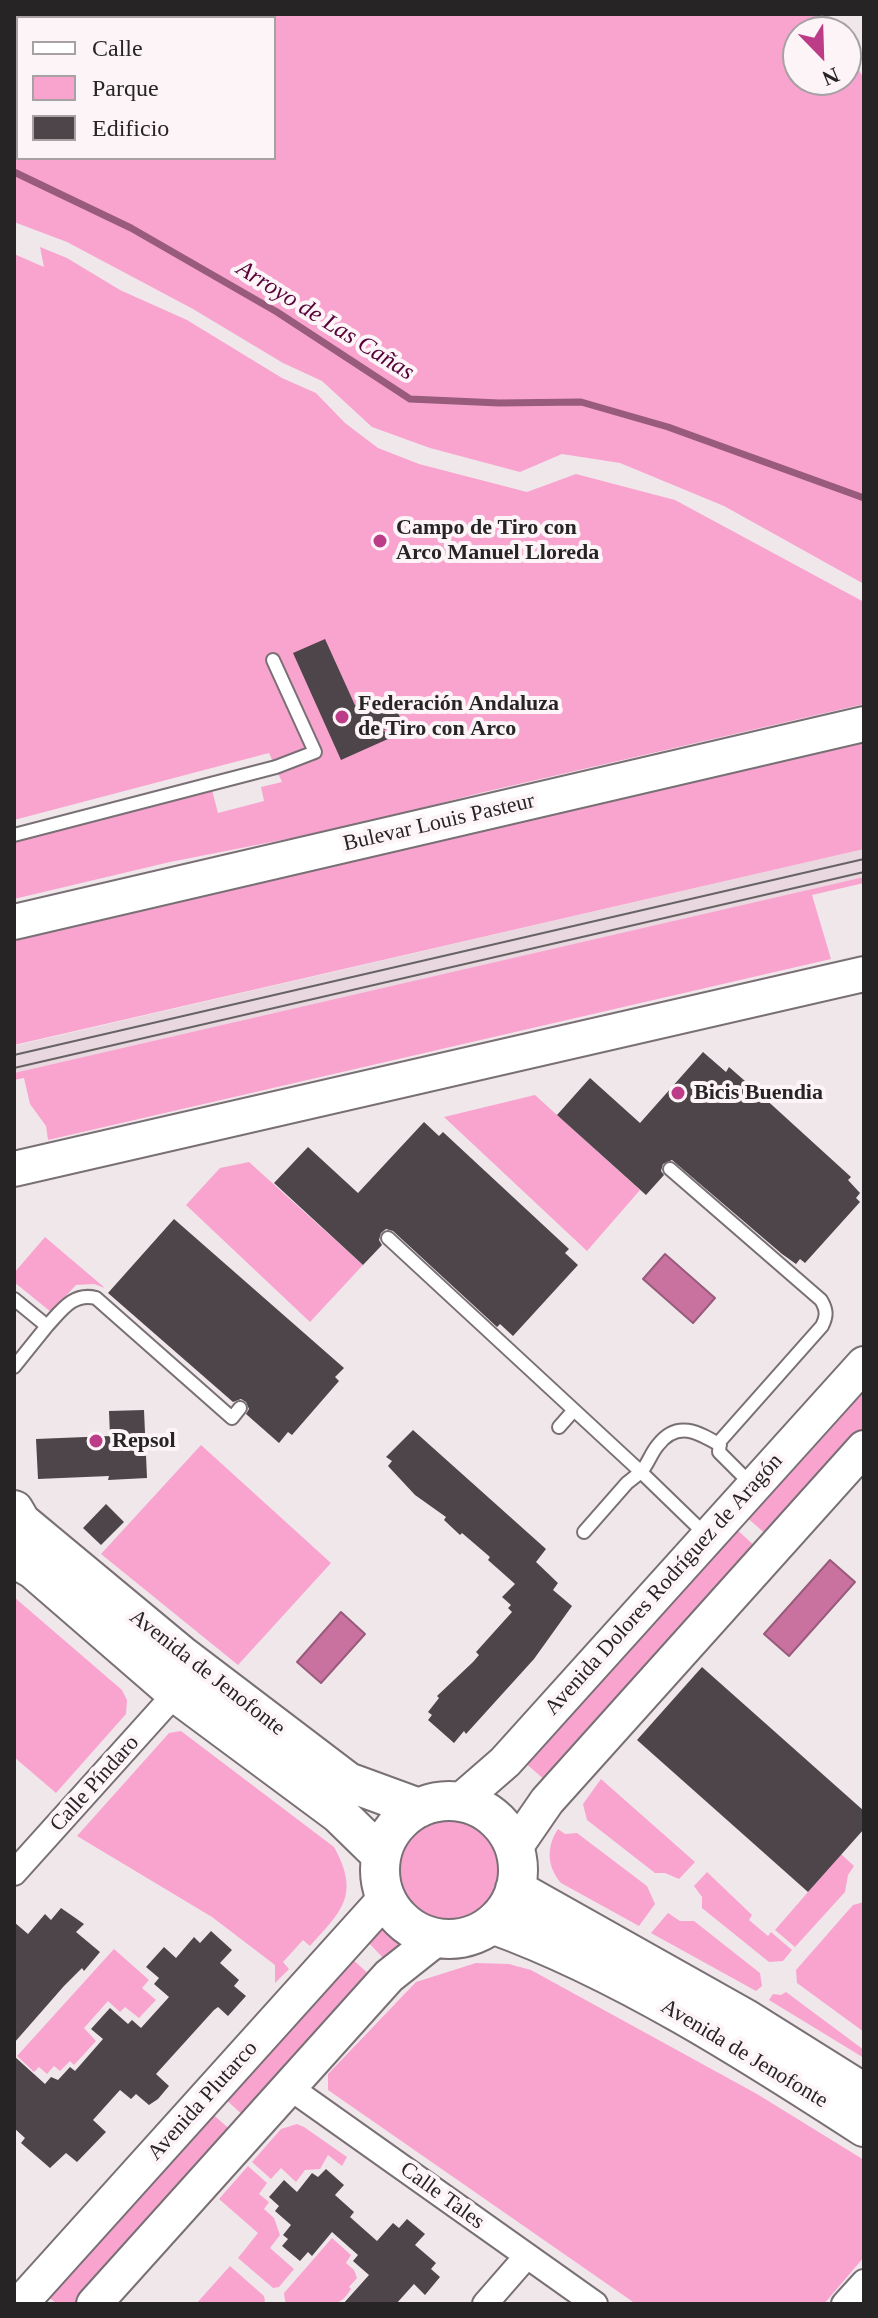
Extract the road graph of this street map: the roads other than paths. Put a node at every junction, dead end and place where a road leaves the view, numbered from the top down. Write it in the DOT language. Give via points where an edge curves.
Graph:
graph roads {
  1 [pos="273,660"];
  2 [pos="864,724"];
  3 [pos="14,835"];
  4 [pos="14,922"];
  5 [pos="864,974"];
  6 [pos="14,1169"];
  7 [pos="670,1169"];
  8 [pos="388,1238"];
  9 [pos="14,1299"];
  10 [pos="47,1326"];
  11 [pos="864,1364"];
  12 [pos="14,1367"];
  13 [pos="240,1408"];
  14 [pos="574,1410"];
  15 [pos="559,1427"];
  16 [pos="720,1445"];
  17 [pos="864,1448"];
  18 [pos="641,1472"];
  19 [pos="753,1486"];
  20 [pos="14,1510"];
  21 [pos="584,1532"];
  22 [pos="707,1537"];
  23 [pos="14,1558"];
  24 [pos="176,1693"];
  25 [pos="459,1802"];
  26 [pos="419,1808"];
  27 [pos="516,1846"];
  28 [pos="381,1855"];
  29 [pos="14,1873"];
  30 [pos="515,1889"];
  31 [pos="385,1899"];
  32 [pos="492,1924"];
  33 [pos="437,1938"];
  34 [pos="289,2087"];
  35 [pos="864,2093"];
  36 [pos="864,2127"];
  37 [pos="526,2257"];
  38 [pos="864,2282"];
  39 [pos="20,2304"];
  40 [pos="94,2304"];
  41 [pos="485,2304"];
  42 [pos="595,2304"];
  43 [pos="844,2304"];
  1 -- 3 [label="lane" via="315,752 276,767"];
  2 -- 4 [label="main road, Bulevar Louis Pasteur"];
  5 -- 6 [label="main road"];
  7 -- 16 [label="lane" via="826,1309 822,1326"];
  8 -- 14 [label="lane"];
  9 -- 10 [label="lane"];
  10 -- 12 [label="lane"];
  10 -- 13 [label="lane" via="70,1302 96,1298 232,1418"];
  11 -- 19 [label="main road, Avenida Dolores Rodríguez de Aragón"];
  14 -- 15 [label="lane"];
  14 -- 18 [label="lane"];
  16 -- 18 [label="lane" via="686,1428 657,1445"];
  16 -- 19 [label="lane" via="719,1452"];
  17 -- 27 [label="main road" via="547,1801"];
  18 -- 21 [label="lane"];
  18 -- 22 [label="lane"];
  19 -- 22 [label="main road, Avenida Dolores Rodríguez de Aragón"];
  20 -- 26 [label="main road, Avenida de Jenofonte" via="21,1522 181,1655 348,1782"];
  22 -- 25 [label="main road, Avenida Dolores Rodríguez de Aragón" via="505,1762"];
  23 -- 24 [label="main road, Avenida de Jenofonte"];
  24 -- 28 [label="main road, Avenida de Jenofonte" via="339,1814"];
  24 -- 29 [label="street, Calle Píndaro"];
  25 -- 26 [label="main road"];
  25 -- 27 [label="main road" via="481,1809 502,1825"];
  26 -- 28 [label="main road" via="394,1828"];
  27 -- 30 [label="main road" via="520,1867"];
  28 -- 31 [label="main road"];
  30 -- 32 [label="main road"];
  30 -- 35 [label="main road, Avenida de Jenofonte" via="746,2019"];
  31 -- 33 [label="main road" via="400,1920"];
  31 -- 39 [label="main road, Avenida Plutarco"];
  32 -- 33 [label="main road" via="466,1937"];
  32 -- 36 [label="main road, Avenida de Jenofonte" via="532,1938 677,2011"];
  33 -- 34 [label="main road" via="389,1976"];
  34 -- 37 [label="street, Calle Tales"];
  34 -- 40 [label="main road"];
  37 -- 41 [label="street"];
  37 -- 42 [label="street, Calle Tales"];
  38 -- 43 [label="street"];
}
